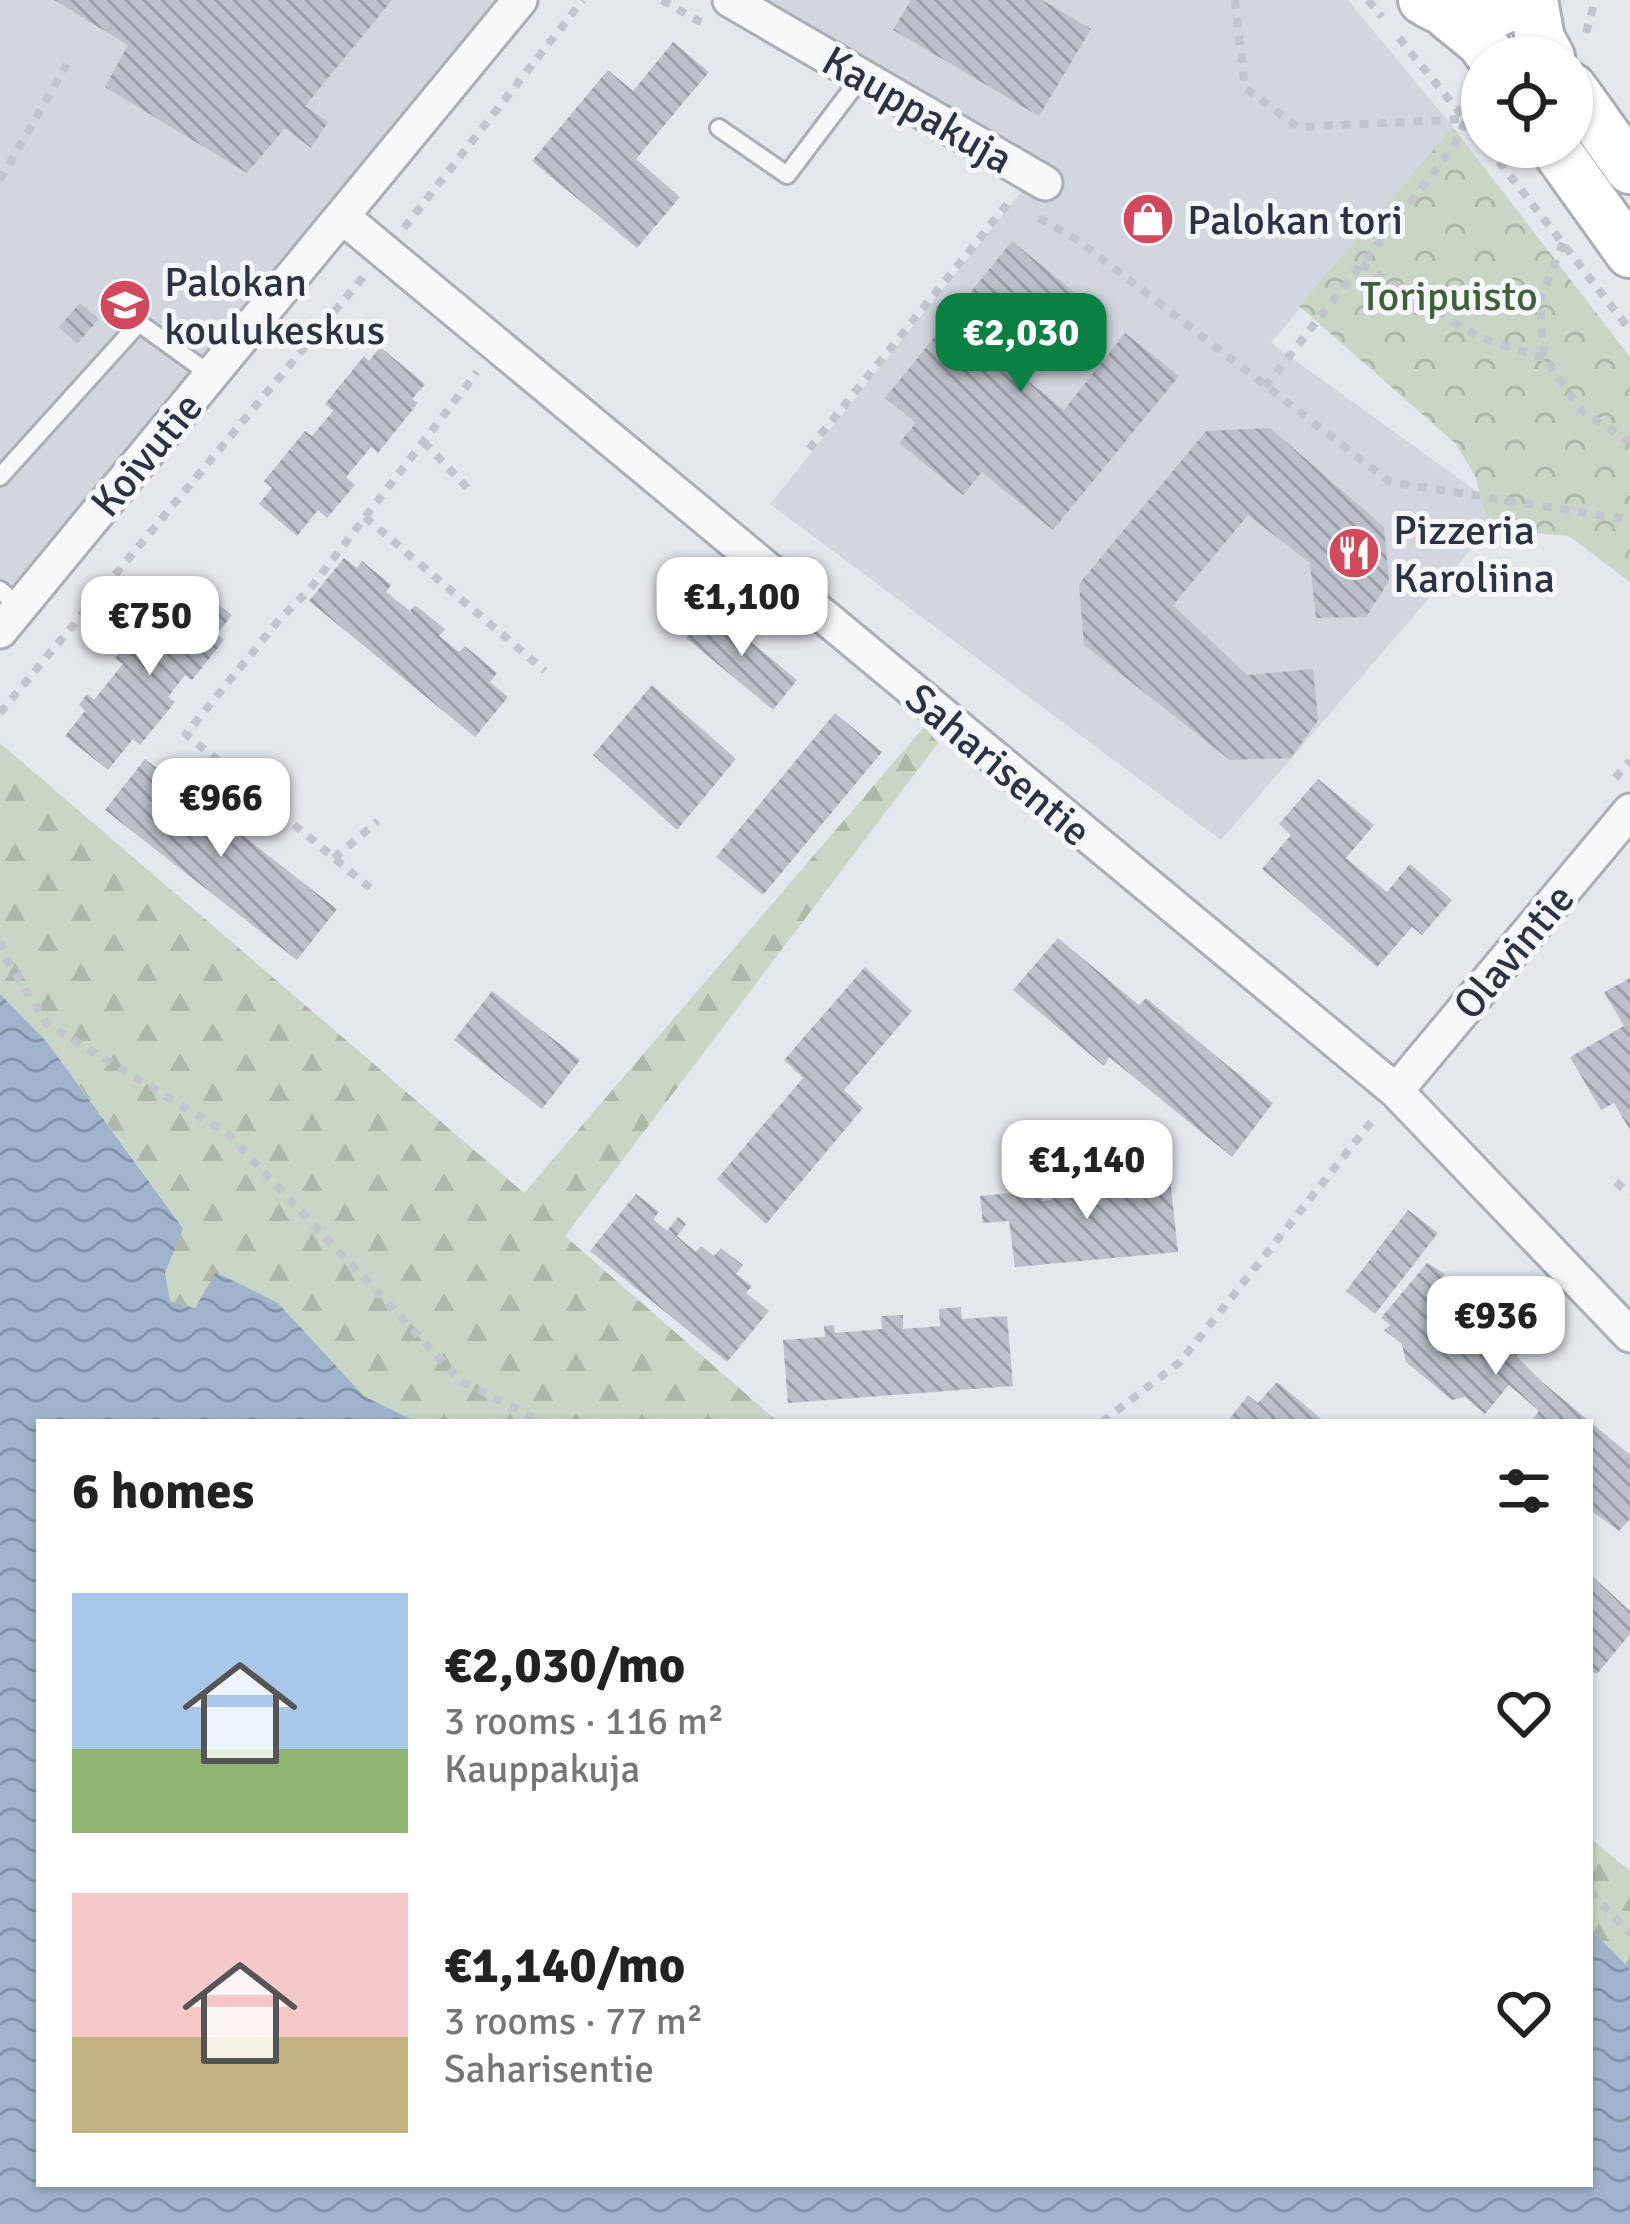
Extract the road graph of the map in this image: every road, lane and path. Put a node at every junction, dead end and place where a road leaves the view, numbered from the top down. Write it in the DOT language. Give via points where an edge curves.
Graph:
graph roads {
  1 [pos="520,0"];
  2 [pos="583,0"];
  3 [pos="662,0"];
  4 [pos="730,0"];
  5 [pos="1235,0"];
  6 [pos="1368,0"];
  7 [pos="1516,0"];
  8 [pos="1533,0"];
  9 [pos="1594,0"];
  10 [pos="1436,8"];
  11 [pos="722,34"];
  12 [pos="1473,36"];
  13 [pos="1539,36"];
  14 [pos="1585,36"];
  15 [pos="67,64"];
  16 [pos="862,76"];
  17 [pos="1593,101"];
  18 [pos="1461,113"];
  19 [pos="1461,119"];
  20 [pos="719,128"];
  21 [pos="1461,131"];
  22 [pos="1504,168"];
  23 [pos="1569,168"];
  24 [pos="1630,169"];
  25 [pos="0,180"];
  26 [pos="1045,183"];
  27 [pos="992,191"];
  28 [pos="1010,201"];
  29 [pos="344,218"];
  30 [pos="1563,243"];
  31 [pos="1630,253"];
  32 [pos="383,254"];
  33 [pos="1361,264"];
  34 [pos="1630,330"];
  35 [pos="496,347"];
  36 [pos="1544,358"];
  37 [pos="211,375"];
  38 [pos="1265,387"];
  39 [pos="424,442"];
  40 [pos="1630,442"];
  41 [pos="809,449"];
  42 [pos="0,477"];
  43 [pos="472,494"];
  44 [pos="364,517"];
  45 [pos="1630,520"];
  46 [pos="7,609"];
  47 [pos="544,671"];
  48 [pos="0,713"];
  49 [pos="1630,811"];
  50 [pos="378,821"];
  51 [pos="334,858"];
  52 [pos="370,888"];
  53 [pos="0,941"];
  54 [pos="1396,1091"];
  55 [pos="1616,1182"];
  56 [pos="1630,1194"];
  57 [pos="1630,1335"];
  58 [pos="536,1419"];
  59 [pos="1106,1419"];
  60 [pos="1593,1894"];
  61 [pos="1630,1934"];
  1 -- 29 [label="street, Koivutie"];
  2 -- 32 [label="path"];
  3 -- 11 [label="path"];
  4 -- 16 [label="street, Kauppakuja"];
  5 -- 19 [label="path" via="1245,88 1298,127"];
  6 -- 18 [label="path"];
  7 -- 10 [label="main road" via="1476,17"];
  8 -- 13 [label="main road"];
  9 -- 14 [label="path"];
  10 -- 12 [label="main road"];
  15 -- 25 [label="path"];
  16 -- 20 [label="lane" via="787,175"];
  16 -- 26 [label="street, Kauppakuja"];
  17 -- 24 [label="main road"];
  21 -- 33 [label="path"];
  22 -- 30 [label="path"];
  23 -- 31 [label="main road"];
  27 -- 28 [label="path"];
  28 -- 38 [label="path" via="1079,241"];
  28 -- 41 [label="path"];
  29 -- 32 [label="street, Saharisentie"];
  29 -- 37 [label="street, Koivutie"];
  30 -- 34 [label="path"];
  30 -- 36 [label="path" via="1540,300"];
  32 -- 35 [label="street, Saharisentie"];
  32 -- 48 [label="path"];
  33 -- 36 [label="path" via="1479,337"];
  33 -- 38 [label="path"];
  35 -- 39 [label="path"];
  35 -- 54 [label="street, Saharisentie"];
  36 -- 40 [label="path" via="1583,412"];
  37 -- 42 [label="lane" via="140,323"];
  37 -- 46 [label="street, Koivutie"];
  38 -- 45 [label="path" via="1390,482"];
  39 -- 43 [label="path"];
  39 -- 44 [label="path"];
  44 -- 47 [label="path"];
  44 -- 51 [label="path" via="186,734"];
  49 -- 54 [label="street, Olavintie"];
  50 -- 51 [label="path"];
  51 -- 52 [label="path"];
  53 -- 58 [label="path" via="47,1024 227,1133 461,1381"];
  54 -- 57 [label="street, Saharisentie"];
  54 -- 59 [label="path" via="1180,1362"];
  55 -- 56 [label="path"];
  60 -- 61 [label="path"];
}
